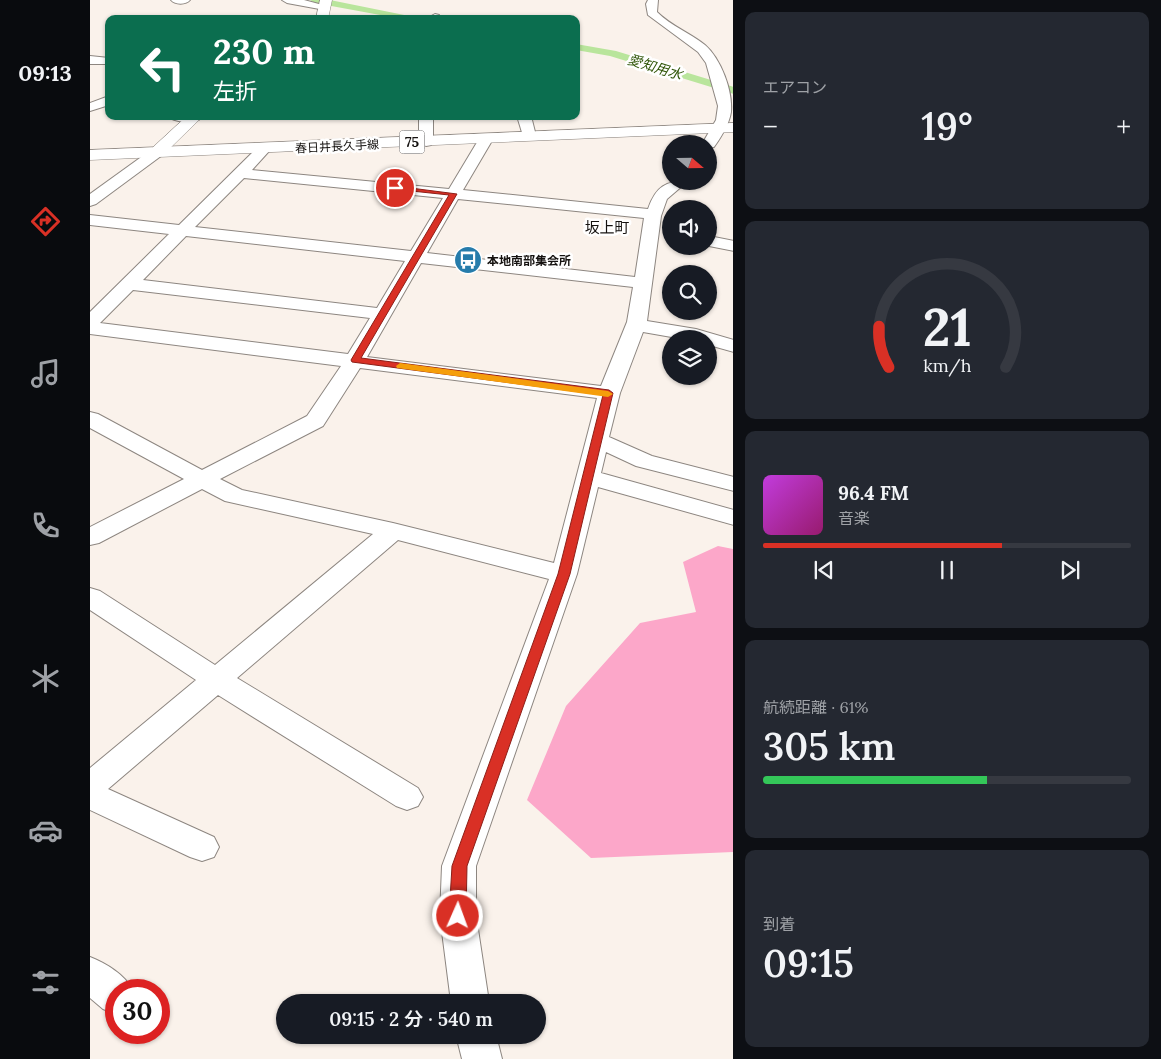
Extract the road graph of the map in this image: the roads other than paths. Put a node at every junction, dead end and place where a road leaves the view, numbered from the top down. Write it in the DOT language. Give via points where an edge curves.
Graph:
graph roads {
  1 [pos="176,0"];
  2 [pos="185,0"];
  3 [pos="287,0"];
  4 [pos="653,0"];
  5 [pos="325,4"];
  6 [pos="90,60"];
  7 [pos="105,61"];
  8 [pos="192,120"];
  9 [pos="426,120"];
  10 [pos="525,120"];
  11 [pos="727,127"];
  12 [pos="529,136"];
  13 [pos="486,139"];
  14 [pos="426,142"];
  15 [pos="264,149"];
  16 [pos="156,153"];
  17 [pos="90,155"];
  18 [pos="240,173"];
  19 [pos="669,190"];
  20 [pos="454,194"];
  21 [pos="90,201"];
  22 [pos="90,220"];
  23 [pos="656,226"];
  24 [pos="181,231"];
  25 [pos="717,243"];
  26 [pos="733,246"];
  27 [pos="415,257"];
  28 [pos="129,284"];
  29 [pos="643,284"];
  30 [pos="382,314"];
  31 [pos="90,323"];
  32 [pos="636,325"];
  33 [pos="90,328"];
  34 [pos="733,346"];
  35 [pos="355,360"];
  36 [pos="609,393"];
  37 [pos="90,419"];
  38 [pos="597,440"];
  39 [pos="588,477"];
  40 [pos="201,480"];
  41 [pos="733,484"];
  42 [pos="733,518"];
  43 [pos="393,531"];
  44 [pos="90,536"];
  45 [pos="564,574"];
  46 [pos="90,597"];
  47 [pos="217,680"];
  48 [pos="90,786"];
  49 [pos="90,795"];
  50 [pos="407,797"];
  51 [pos="202,847"];
  52 [pos="90,974"];
  53 [pos="105,987"];
  54 [pos="469,994"];
  55 [pos="478,1044"];
  56 [pos="482,1059"];
  1 -- 2 [label="street"];
  3 -- 5 [label="street"];
  4 -- 11 [label="street" via="651,10 658,20 709,55 722,90"];
  6 -- 7 [label="street"];
  8 -- 16 [label="main road"];
  9 -- 14 [label="street"];
  10 -- 12 [label="street"];
  11 -- 12 [label="main road, 春日井長久手線 / 75"];
  12 -- 13 [label="main road, 春日井長久手線 / 75"];
  13 -- 14 [label="main road, 春日井長久手線 / 75"];
  13 -- 20 [label="street"];
  14 -- 15 [label="main road, 春日井長久手線 / 75"];
  15 -- 16 [label="main road, 春日井長久手線 / 75"];
  15 -- 18 [label="street"];
  16 -- 17 [label="main road, 春日井長久手線 / 75"];
  16 -- 21 [label="street"];
  18 -- 20 [label="street"];
  18 -- 24 [label="street"];
  19 -- 23 [label="street" via="660,197"];
  20 -- 23 [label="street"];
  20 -- 27 [label="street"];
  22 -- 24 [label="street"];
  23 -- 29 [label="street"];
  24 -- 27 [label="street"];
  24 -- 28 [label="street"];
  25 -- 26 [label="street"];
  27 -- 29 [label="street"];
  27 -- 30 [label="street"];
  28 -- 30 [label="street"];
  28 -- 31 [label="street"];
  29 -- 32 [label="street"];
  30 -- 35 [label="street"];
  32 -- 34 [label="street" via="696,335"];
  32 -- 36 [label="street"];
  33 -- 35 [label="street"];
  35 -- 36 [label="street"];
  35 -- 40 [label="street" via="315,421"];
  36 -- 38 [label="street"];
  37 -- 40 [label="street"];
  38 -- 39 [label="street"];
  38 -- 41 [label="street" via="644,461"];
  39 -- 42 [label="street"];
  39 -- 45 [label="street"];
  40 -- 43 [label="street" via="234,496"];
  40 -- 44 [label="street"];
  43 -- 45 [label="street"];
  43 -- 47 [label="street"];
  45 -- 54 [label="street" via="460,866 458,916"];
  46 -- 47 [label="street"];
  47 -- 48 [label="street"];
  47 -- 50 [label="street"];
  49 -- 51 [label="street"];
  52 -- 53 [label="street"];
  55 -- 56 [label="street"];
}
